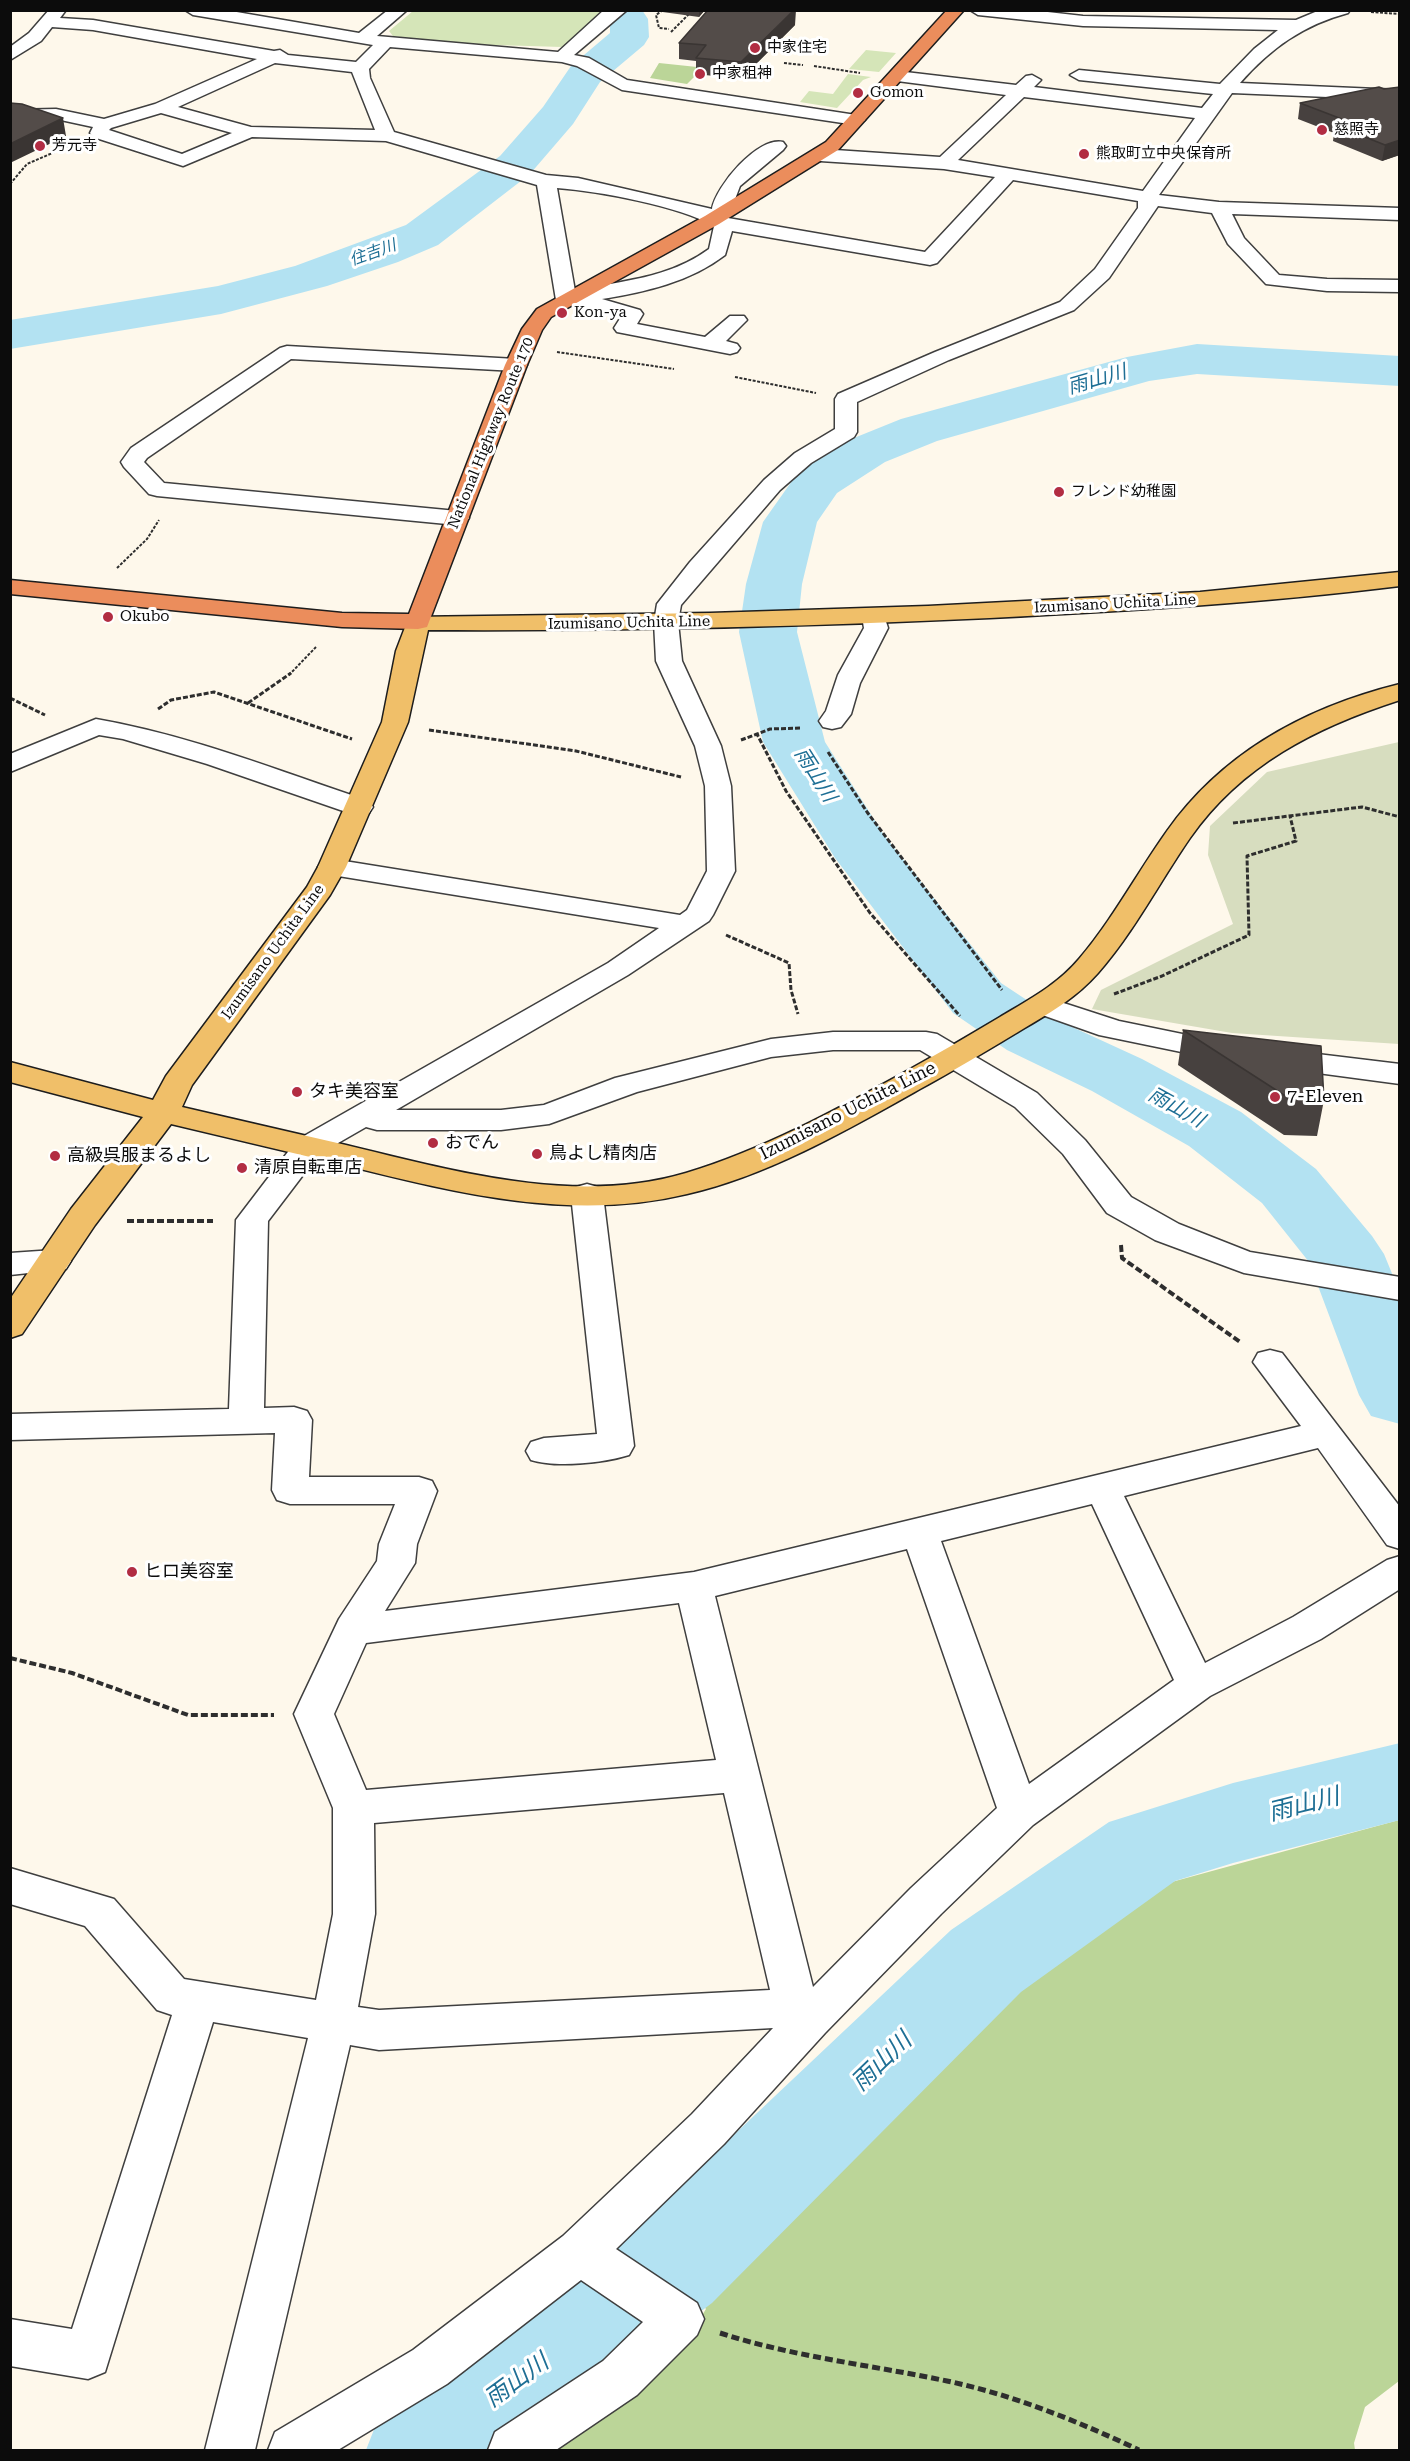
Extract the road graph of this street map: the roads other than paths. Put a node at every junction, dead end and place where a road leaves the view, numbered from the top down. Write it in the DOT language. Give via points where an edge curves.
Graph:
graph roads {
  1 [pos="193,10"];
  2 [pos="399,10"];
  3 [pos="956,10"];
  4 [pos="978,10"];
  5 [pos="1342,10"];
  6 [pos="1328,11"];
  7 [pos="615,12"];
  8 [pos="54,16"];
  9 [pos="1300,25"];
  10 [pos="334,35"];
  11 [pos="362,39"];
  12 [pos="386,42"];
  13 [pos="10,55"];
  14 [pos="275,57"];
  15 [pos="562,57"];
  16 [pos="913,58"];
  17 [pos="936,60"];
  18 [pos="360,68"];
  19 [pos="1016,69"];
  20 [pos="1051,72"];
  21 [pos="897,76"];
  22 [pos="1366,76"];
  23 [pos="1227,87"];
  24 [pos="1022,91"];
  25 [pos="1400,95"];
  26 [pos="161,108"];
  27 [pos="1209,114"];
  28 [pos="10,115"];
  29 [pos="856,120"];
  30 [pos="101,129"];
  31 [pos="250,132"];
  32 [pos="387,136"];
  33 [pos="777,146"];
  34 [pos="820,155"];
  35 [pos="944,163"];
  36 [pos="1009,173"];
  37 [pos="545,181"];
  38 [pos="1148,198"];
  39 [pos="1219,208"];
  40 [pos="1400,214"];
  41 [pos="719,219"];
  42 [pos="1400,286"];
  43 [pos="568,299"];
  44 [pos="737,320"];
  45 [pos="516,365"];
  46 [pos="457,518"];
  47 [pos="1399,580"];
  48 [pos="10,587"];
  49 [pos="874,617"];
  50 [pos="418,622"];
  51 [pos="666,622"];
  52 [pos="1400,692"];
  53 [pos="824,724"];
  54 [pos="10,764"];
  55 [pos="359,807"];
  56 [pos="332,867"];
  57 [pos="688,922"];
  58 [pos="1043,1011"];
  59 [pos="974,1046"];
  60 [pos="10,1072"];
  61 [pos="1400,1074"];
  62 [pos="162,1113"];
  63 [pos="364,1117"];
  64 [pos="308,1147"];
  65 [pos="587,1195"];
  66 [pos="54,1261"];
  67 [pos="10,1264"];
  68 [pos="1394,1287"];
  69 [pos="10,1326"];
  70 [pos="1270,1362"];
  71 [pos="246,1422"];
  72 [pos="10,1427"];
  73 [pos="1326,1433"];
  74 [pos="544,1451"];
  75 [pos="1102,1487"];
  76 [pos="919,1532"];
  77 [pos="1400,1535"];
  78 [pos="1400,1570"];
  79 [pos="694,1587"];
  80 [pos="353,1630"];
  81 [pos="1196,1685"];
  82 [pos="740,1775"];
  83 [pos="353,1808"];
  84 [pos="1020,1813"];
  85 [pos="10,1886"];
  86 [pos="198,2001"];
  87 [pos="803,2014"];
  88 [pos="333,2025"];
  89 [pos="580,2252"];
  90 [pos="10,2342"];
  91 [pos="230,2451"];
  92 [pos="293,2451"];
  93 [pos="513,2451"];
  1 -- 10 [label="street"];
  2 -- 11 [label="street"];
  3 -- 16 [label="highway, National Highway Route 170"];
  4 -- 9 [label="street" via="1083,21"];
  5 -- 6 [label="street"];
  6 -- 9 [label="street"];
  7 -- 15 [label="street"];
  8 -- 13 [label="street" via="35,37"];
  8 -- 14 [label="street"];
  9 -- 23 [label="street" via="1242,68"];
  10 -- 11 [label="street"];
  10 -- 14 [label="street"];
  11 -- 12 [label="street"];
  12 -- 15 [label="street"];
  12 -- 18 [label="street"];
  14 -- 18 [label="street"];
  14 -- 26 [label="street"];
  15 -- 29 [label="street" via="583,62 607,78 632,87"];
  16 -- 17 [label="street"];
  16 -- 21 [label="highway, National Highway Route 170"];
  18 -- 32 [label="street"];
  19 -- 20 [label="street"];
  20 -- 23 [label="street"];
  20 -- 24 [label="street"];
  21 -- 24 [label="street"];
  21 -- 29 [label="highway, National Highway Route 170"];
  22 -- 23 [label="street"];
  23 -- 25 [label="street"];
  23 -- 27 [label="street"];
  24 -- 27 [label="street"];
  24 -- 35 [label="street"];
  26 -- 30 [label="street"];
  26 -- 31 [label="street"];
  27 -- 38 [label="street"];
  28 -- 30 [label="street" via="56,114"];
  29 -- 34 [label="highway, National Highway Route 170"];
  30 -- 31 [label="street" via="183,160"];
  31 -- 32 [label="street"];
  32 -- 37 [label="street"];
  33 -- 41 [label="street" via="732,183 722,199"];
  34 -- 35 [label="street"];
  34 -- 41 [label="highway, National Highway Route 170"];
  35 -- 36 [label="street"];
  36 -- 38 [label="street"];
  36 -- 41 [label="street" via="930,259"];
  37 -- 41 [label="street" via="578,184 701,211"];
  37 -- 43 [label="street"];
  38 -- 39 [label="street"];
  38 -- 51 [label="street" via="1148,208 1107,269 1076,300 846,399 846,432 802,458 772,485 669,604"];
  39 -- 40 [label="street"];
  39 -- 42 [label="street" via="1235,240 1273,280"];
  41 -- 43 [label="highway, National Highway Route 170"];
  41 -- 43 [label="street" via="718,251 694,268 608,293"];
  43 -- 44 [label="street" via="633,314 624,328 720,346"];
  43 -- 45 [label="highway, National Highway Route 170" via="544,313"];
  45 -- 46 [label="highway, National Highway Route 170"];
  45 -- 46 [label="street" via="286,352 139,453 132,462 157,489"];
  46 -- 50 [label="highway, National Highway Route 170"];
  47 -- 49 [label="main road, Izumisano Uchita Line" via="1196,599"];
  48 -- 50 [label="highway" via="342,620"];
  49 -- 51 [label="main road, Izumisano Uchita Line"];
  49 -- 53 [label="street" via="876,628 853,667 839,714"];
  50 -- 51 [label="main road, Izumisano Uchita Line"];
  50 -- 55 [label="main road, Izumisano Uchita Line" via="389,739"];
  51 -- 57 [label="street" via="669,662 708,746 717,782 721,871 699,915"];
  52 -- 58 [label="main road, Izumisano Uchita Line" via="1287,735 1241,766 1194,812 1117,932 1070,987"];
  54 -- 55 [label="street" via="96,727 216,758"];
  55 -- 56 [label="main road, Izumisano Uchita Line"];
  56 -- 57 [label="street"];
  56 -- 62 [label="main road, Izumisano Uchita Line" via="320,889 177,1083"];
  57 -- 63 [label="street" via="618,969"];
  58 -- 59 [label="main road, Izumisano Uchita Line"];
  58 -- 61 [label="street" via="1138,1036"];
  59 -- 63 [label="street" via="926,1041 833,1041 771,1048 626,1084 549,1114 501,1120"];
  59 -- 65 [label="main road, Izumisano Uchita Line" via="765,1155 687,1184"];
  59 -- 68 [label="street" via="1074,1147 1119,1204 1167,1232 1244,1262"];
  60 -- 62 [label="main road"];
  62 -- 64 [label="main road, Izumisano Uchita Line"];
  62 -- 66 [label="main road, Izumisano Uchita Line"];
  63 -- 64 [label="street"];
  64 -- 65 [label="main road, Izumisano Uchita Line" via="508,1193"];
  64 -- 71 [label="street" via="252,1220"];
  65 -- 74 [label="street" via="616,1446"];
  66 -- 67 [label="street"];
  66 -- 69 [label="main road, Izumisano Uchita Line"];
  70 -- 73 [label="street"];
  71 -- 72 [label="street"];
  71 -- 80 [label="street" via="294,1420 290,1490 419,1491 398,1544 396,1563"];
  73 -- 75 [label="street"];
  73 -- 77 [label="street"];
  75 -- 76 [label="street"];
  75 -- 81 [label="street"];
  76 -- 79 [label="street"];
  76 -- 84 [label="street"];
  78 -- 81 [label="street" via="1307,1628"];
  79 -- 80 [label="street"];
  79 -- 82 [label="street"];
  80 -- 83 [label="street" via="314,1714"];
  81 -- 84 [label="street"];
  82 -- 83 [label="street"];
  82 -- 87 [label="street"];
  83 -- 88 [label="street" via="354,1914"];
  84 -- 87 [label="street"];
  85 -- 86 [label="street" via="99,1912 172,1996"];
  86 -- 88 [label="street"];
  86 -- 90 [label="street" via="88,2355"];
  87 -- 88 [label="street" via="379,2030"];
  87 -- 89 [label="street" via="708,2129"];
  88 -- 91 [label="street"];
  89 -- 92 [label="street" via="430,2367"];
  89 -- 93 [label="street" via="680,2319 620,2378"];
}
